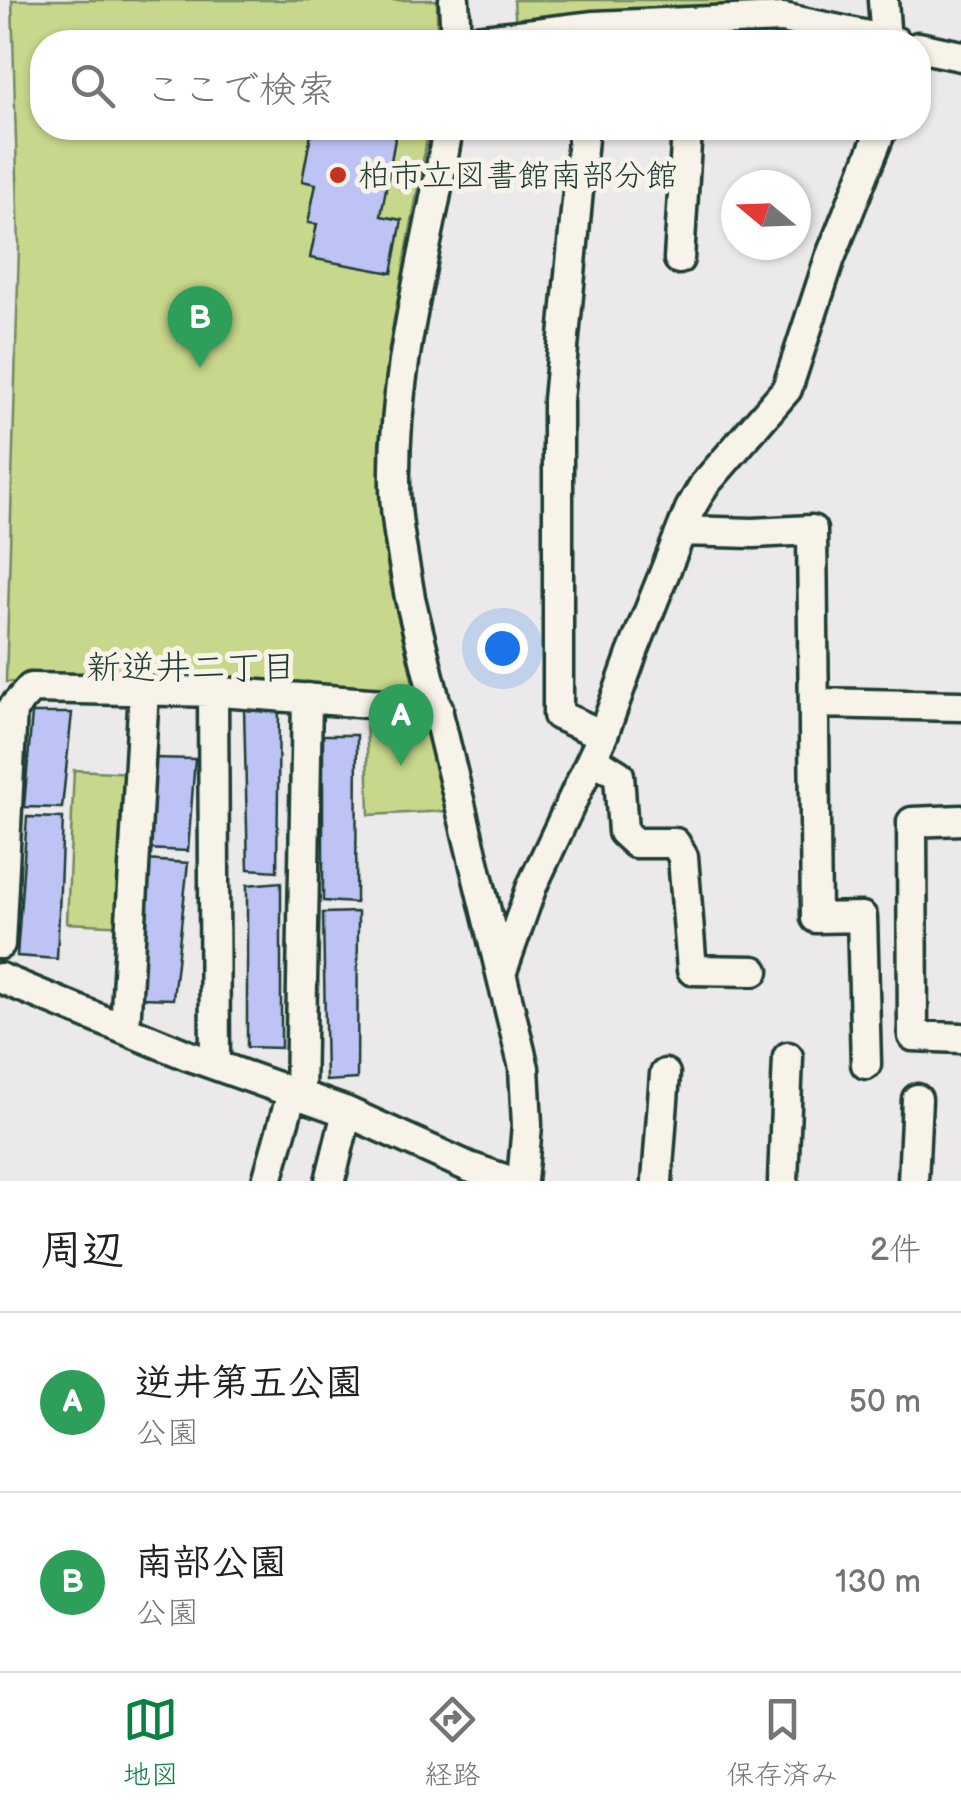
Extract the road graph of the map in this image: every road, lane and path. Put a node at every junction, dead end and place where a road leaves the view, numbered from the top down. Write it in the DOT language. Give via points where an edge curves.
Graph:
graph roads {
  1 [pos="454,0"];
  2 [pos="883,0"];
  3 [pos="779,9"];
  4 [pos="457,30"];
  5 [pos="700,30"];
  6 [pos="849,30"];
  7 [pos="887,30"];
  8 [pos="931,50"];
  9 [pos="961,56"];
  10 [pos="446,140"];
  11 [pos="583,140"];
  12 [pos="686,140"];
  13 [pos="877,140"];
  14 [pos="680,258"];
  15 [pos="682,531"];
  16 [pos="144,690"];
  17 [pos="213,692"];
  18 [pos="307,698"];
  19 [pos="814,703"];
  20 [pos="961,706"];
  21 [pos="6,708"];
  22 [pos="438,708"];
  23 [pos="598,746"];
  24 [pos="961,820"];
  25 [pos="0,944"];
  26 [pos="754,970"];
  27 [pos="502,971"];
  28 [pos="0,978"];
  29 [pos="125,1029"];
  30 [pos="961,1038"];
  31 [pos="788,1058"];
  32 [pos="866,1064"];
  33 [pos="215,1065"];
  34 [pos="665,1074"];
  35 [pos="296,1094"];
  36 [pos="917,1099"];
  37 [pos="347,1112"];
  38 [pos="267,1181"];
  39 [pos="330,1181"];
  40 [pos="510,1181"];
  41 [pos="522,1181"];
  42 [pos="658,1181"];
  43 [pos="782,1181"];
  44 [pos="912,1181"];
  1 -- 4 [label="street"];
  2 -- 7 [label="street"];
  3 -- 5 [label="street"];
  3 -- 6 [label="street"];
  8 -- 9 [label="street"];
  10 -- 22 [label="street" via="401,382 394,486 410,598"];
  11 -- 23 [label="street" via="558,400 558,715"];
  12 -- 14 [label="street"];
  13 -- 15 [label="street" via="787,389 704,484"];
  15 -- 19 [label="street" via="812,530"];
  15 -- 23 [label="street"];
  16 -- 17 [label="street"];
  16 -- 21 [label="street" via="31,688"];
  16 -- 29 [label="street"];
  17 -- 18 [label="street"];
  17 -- 33 [label="street"];
  18 -- 22 [label="street"];
  18 -- 35 [label="street"];
  19 -- 20 [label="street"];
  19 -- 32 [label="street" via="816,918 862,917"];
  21 -- 25 [label="street"];
  22 -- 27 [label="street"];
  23 -- 26 [label="street" via="619,774 624,832 635,843 675,843 683,857 692,970"];
  23 -- 27 [label="street" via="532,886"];
  24 -- 30 [label="street" via="912,822 912,1036"];
  27 -- 41 [label="street" via="524,1068"];
  28 -- 29 [label="street"];
  29 -- 33 [label="street"];
  31 -- 43 [label="street"];
  33 -- 35 [label="street"];
  34 -- 42 [label="street"];
  35 -- 37 [label="street"];
  35 -- 38 [label="street"];
  36 -- 44 [label="street"];
  37 -- 39 [label="street"];
  37 -- 40 [label="street"];
}
